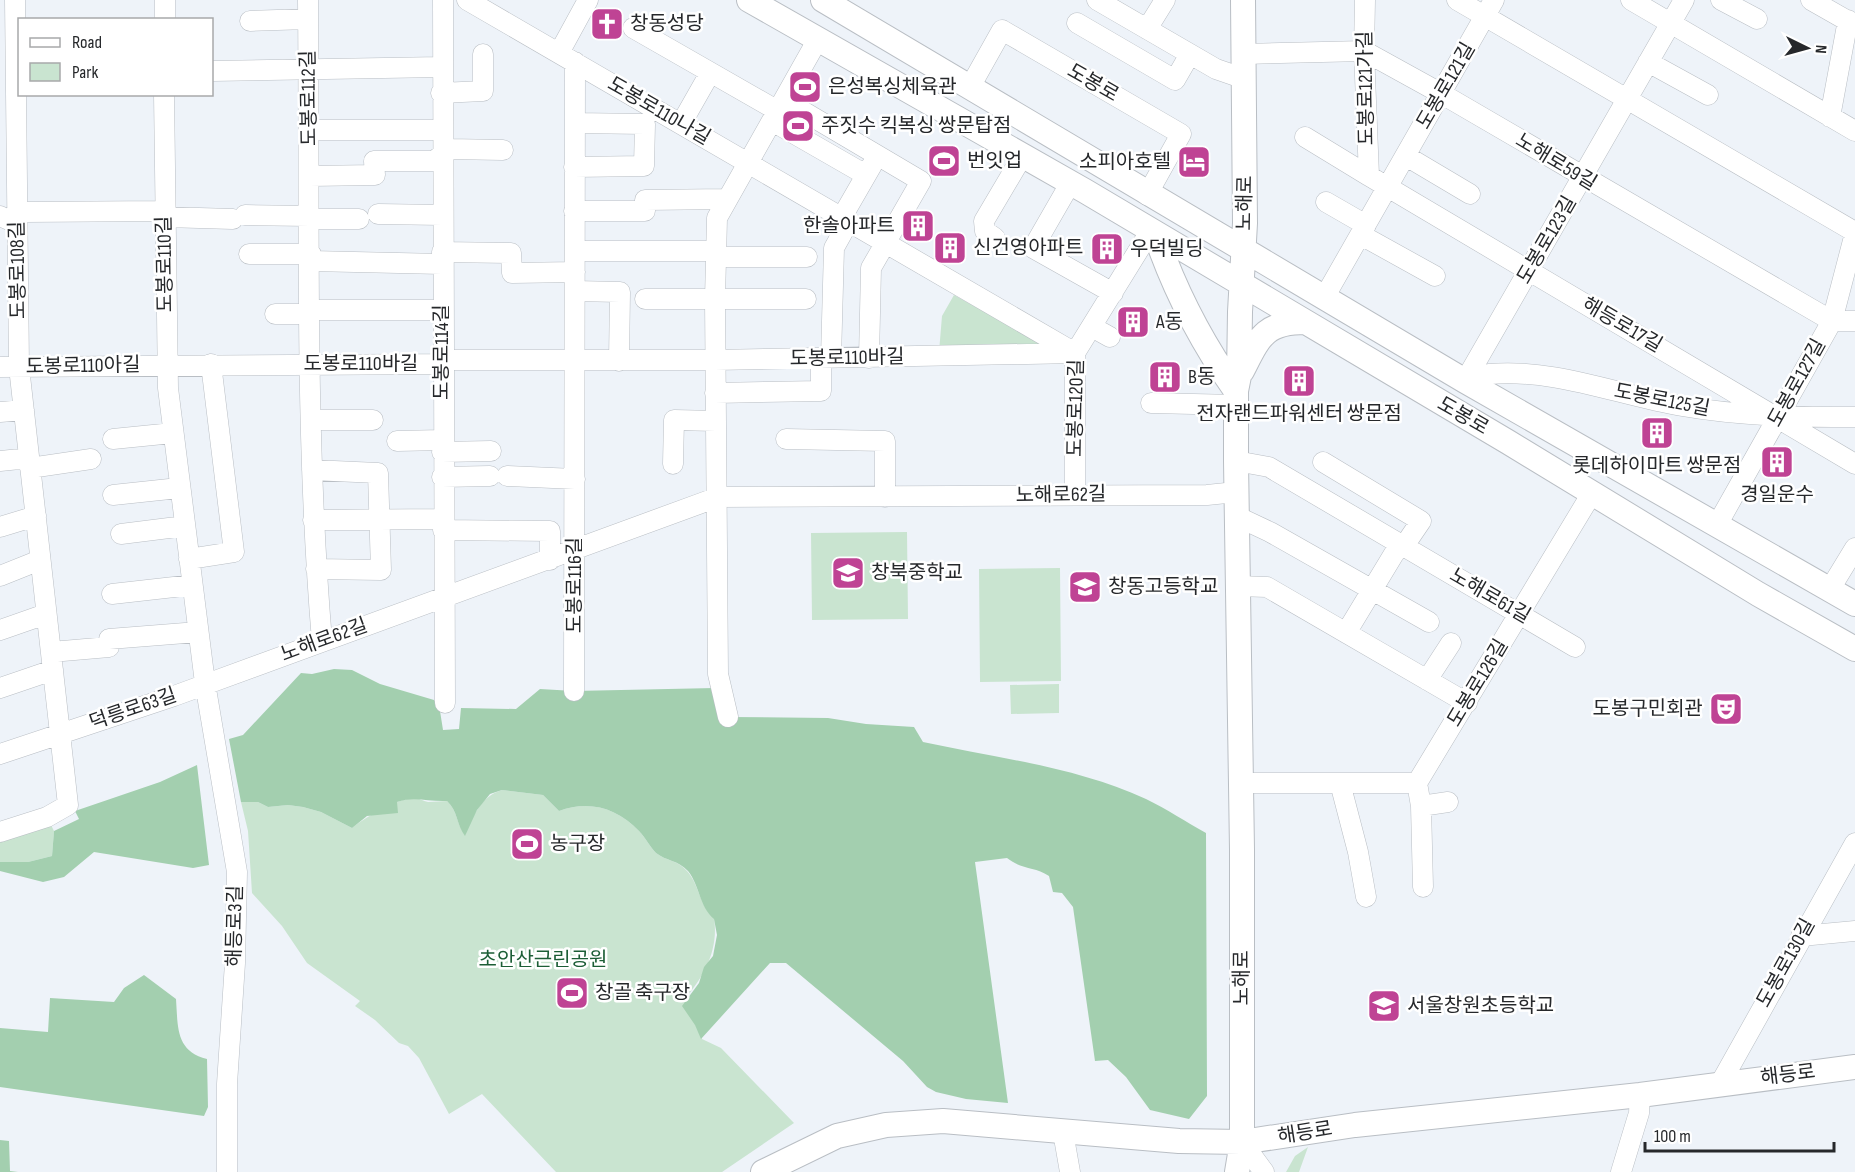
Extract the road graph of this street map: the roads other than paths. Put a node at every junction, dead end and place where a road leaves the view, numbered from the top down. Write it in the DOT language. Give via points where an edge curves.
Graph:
graph roads {
  1 [pos="15,0"];
  2 [pos="165,0"];
  3 [pos="443,0"];
  4 [pos="467,0"];
  5 [pos="588,0"];
  6 [pos="749,0"];
  7 [pos="1097,0"];
  8 [pos="1165,0"];
  9 [pos="1244,0"];
  10 [pos="1365,0"];
  11 [pos="1457,0"];
  12 [pos="1631,0"];
  13 [pos="1684,0"];
  14 [pos="1721,0"];
  15 [pos="1811,0"];
  16 [pos="828,1"];
  17 [pos="1490,8"];
  18 [pos="308,10"];
  19 [pos="165,18"];
  20 [pos="1757,19"];
  21 [pos="250,21"];
  22 [pos="1077,23"];
  23 [pos="1671,23"];
  24 [pos="1852,23"];
  25 [pos="633,28"];
  26 [pos="1147,29"];
  27 [pos="818,39"];
  28 [pos="1364,51"];
  29 [pos="483,54"];
  30 [pos="1190,54"];
  31 [pos="1244,54"];
  32 [pos="567,58"];
  33 [pos="1648,62"];
  34 [pos="441,67"];
  35 [pos="213,71"];
  36 [pos="309,71"];
  37 [pos="710,73"];
  38 [pos="12,75"];
  39 [pos="1245,79"];
  40 [pos="970,87"];
  41 [pos="441,93"];
  42 [pos="1442,94"];
  43 [pos="1708,95"];
  44 [pos="164,96"];
  45 [pos="1628,98"];
  46 [pos="778,111"];
  47 [pos="1830,117"];
  48 [pos="575,123"];
  49 [pos="681,124"];
  50 [pos="310,130"];
  51 [pos="441,130"];
  52 [pos="1855,131"];
  53 [pos="1305,138"];
  54 [pos="503,150"];
  55 [pos="441,155"];
  56 [pos="878,155"];
  57 [pos="1023,155"];
  58 [pos="1406,156"];
  59 [pos="748,162"];
  60 [pos="574,167"];
  61 [pos="866,175"];
  62 [pos="310,176"];
  63 [pos="1369,176"];
  64 [pos="1582,177"];
  65 [pos="1071,182"];
  66 [pos="1388,188"];
  67 [pos="1470,194"];
  68 [pos="1147,195"];
  69 [pos="726,200"];
  70 [pos="1326,202"];
  71 [pos="574,211"];
  72 [pos="164,214"];
  73 [pos="378,214"];
  74 [pos="442,215"];
  75 [pos="9,216"];
  76 [pos="310,218"];
  77 [pos="359,219"];
  78 [pos="845,219"];
  79 [pos="1364,230"];
  80 [pos="1153,232"];
  81 [pos="1855,232"];
  82 [pos="995,238"];
  83 [pos="885,242"];
  84 [pos="1244,249"];
  85 [pos="575,251"];
  86 [pos="249,254"];
  87 [pos="716,254"];
  88 [pos="807,257"];
  89 [pos="310,258"];
  90 [pos="442,258"];
  91 [pos="1529,271"];
  92 [pos="1435,276"];
  93 [pos="574,282"];
  94 [pos="1243,286"];
  95 [pos="1113,293"];
  96 [pos="645,298"];
  97 [pos="1324,298"];
  98 [pos="715,299"];
  99 [pos="806,299"];
  100 [pos="442,310"];
  101 [pos="309,312"];
  102 [pos="275,314"];
  103 [pos="1832,321"];
  104 [pos="1855,321"];
  105 [pos="1305,322"];
  106 [pos="1092,327"];
  107 [pos="1110,337"];
  108 [pos="1075,353"];
  109 [pos="826,358"];
  110 [pos="869,358"];
  111 [pos="715,360"];
  112 [pos="574,361"];
  113 [pos="619,361"];
  114 [pos="442,363"];
  115 [pos="211,364"];
  116 [pos="310,364"];
  117 [pos="166,365"];
  118 [pos="10,367"];
  119 [pos="1470,384"];
  120 [pos="1237,390"];
  121 [pos="715,393"];
  122 [pos="1151,403"];
  123 [pos="24,410"];
  124 [pos="0,412"];
  125 [pos="1778,417"];
  126 [pos="1855,417"];
  127 [pos="311,420"];
  128 [pos="373,420"];
  129 [pos="716,421"];
  130 [pos="173,433"];
  131 [pos="113,439"];
  132 [pos="786,439"];
  133 [pos="397,441"];
  134 [pos="442,446"];
  135 [pos="491,452"];
  136 [pos="91,459"];
  137 [pos="0,460"];
  138 [pos="1236,461"];
  139 [pos="1323,462"];
  140 [pos="30,463"];
  141 [pos="673,464"];
  142 [pos="1855,464"];
  143 [pos="312,470"];
  144 [pos="442,477"];
  145 [pos="575,479"];
  146 [pos="179,488"];
  147 [pos="1236,492"];
  148 [pos="1592,493"];
  149 [pos="1075,494"];
  150 [pos="113,495"];
  151 [pos="718,497"];
  152 [pos="885,498"];
  153 [pos="36,516"];
  154 [pos="1236,516"];
  155 [pos="379,519"];
  156 [pos="313,520"];
  157 [pos="443,525"];
  158 [pos="1717,525"];
  159 [pos="185,526"];
  160 [pos="0,528"];
  161 [pos="121,534"];
  162 [pos="1404,546"];
  163 [pos="1855,548"];
  164 [pos="575,550"];
  165 [pos="189,559"];
  166 [pos="40,560"];
  167 [pos="550,560"];
  168 [pos="316,569"];
  169 [pos="0,576"];
  170 [pos="192,585"];
  171 [pos="1237,586"];
  172 [pos="1830,589"];
  173 [pos="1371,591"];
  174 [pos="112,594"];
  175 [pos="444,598"];
  176 [pos="1855,604"];
  177 [pos="1519,613"];
  178 [pos="46,614"];
  179 [pos="1429,622"];
  180 [pos="0,630"];
  181 [pos="198,632"];
  182 [pos="1346,633"];
  183 [pos="322,641"];
  184 [pos="1451,643"];
  185 [pos="1575,647"];
  186 [pos="1855,649"];
  187 [pos="52,661"];
  188 [pos="1428,681"];
  189 [pos="205,683"];
  190 [pos="0,688"];
  191 [pos="574,691"];
  192 [pos="445,703"];
  193 [pos="1467,703"];
  194 [pos="728,717"];
  195 [pos="60,734"];
  196 [pos="0,754"];
  197 [pos="1241,783"];
  198 [pos="1340,783"];
  199 [pos="1417,783"];
  200 [pos="1448,802"];
  201 [pos="1421,806"];
  202 [pos="0,831"];
  203 [pos="1855,843"];
  204 [pos="1423,887"];
  205 [pos="1366,897"];
  206 [pos="1855,931"];
  207 [pos="1801,936"];
  208 [pos="1855,1067"];
  209 [pos="1720,1084"];
  210 [pos="1640,1095"];
  211 [pos="1064,1132"];
  212 [pos="1242,1142"];
  213 [pos="227,1172"];
  214 [pos="763,1172"];
  215 [pos="1070,1172"];
  216 [pos="1238,1172"];
  217 [pos="1264,1172"];
  218 [pos="1621,1172"];
  1 -- 38 [label="street, 도봉로108길"];
  2 -- 19 [label="street"];
  3 -- 34 [label="street, 도봉로114길"];
  4 -- 32 [label="street, 도봉로110나길"];
  5 -- 32 [label="street, 도봉로116길"];
  6 -- 27 [label="main road, 도봉로"];
  7 -- 26 [label="street"];
  8 -- 26 [label="street"];
  9 -- 31 [label="main road, 노해로"];
  10 -- 28 [label="street, 도봉로121가길"];
  11 -- 17 [label="street"];
  12 -- 23 [label="street"];
  13 -- 23 [label="street, 도봉로123길"];
  14 -- 20 [label="street"];
  15 -- 24 [label="street"];
  16 -- 40 [label="main road, 도봉로"];
  17 -- 42 [label="street, 도봉로121길"];
  17 -- 45 [label="street"];
  18 -- 21 [label="street, 도봉로112길"];
  18 -- 36 [label="street, 도봉로112길"];
  22 -- 30 [label="street" via="1175,80"];
  23 -- 33 [label="street, 도봉로123길"];
  23 -- 47 [label="street"];
  24 -- 47 [label="street"];
  25 -- 37 [label="street"];
  26 -- 30 [label="street"];
  27 -- 46 [label="street"];
  27 -- 57 [label="main road, 도봉로"];
  28 -- 31 [label="street"];
  28 -- 42 [label="street, 노해로59길"];
  28 -- 63 [label="street, 도봉로121가길"];
  29 -- 41 [label="street" via="483,91"];
  30 -- 39 [label="street"];
  31 -- 39 [label="main road, 노해로"];
  32 -- 48 [label="street, 도봉로116길"];
  32 -- 49 [label="street, 도봉로110나길"];
  33 -- 43 [label="street"];
  33 -- 45 [label="street, 도봉로123길"];
  34 -- 36 [label="street"];
  34 -- 41 [label="street, 도봉로114길"];
  35 -- 36 [label="street"];
  36 -- 50 [label="street, 도봉로112길"];
  37 -- 46 [label="street"];
  37 -- 49 [label="street"];
  38 -- 75 [label="street, 도봉로108길"];
  39 -- 84 [label="main road, 노해로"];
  40 -- 68 [label="main road, 도봉로"];
  40 -- 68 [label="street, 도봉로" via="1002,30 1181,134"];
  41 -- 51 [label="street, 도봉로114길"];
  42 -- 58 [label="street, 도봉로121길"];
  42 -- 64 [label="street, 노해로59길"];
  44 -- 72 [label="street, 도봉로110길"];
  45 -- 64 [label="street, 도봉로123길"];
  45 -- 81 [label="street, 도봉로127길"];
  46 -- 56 [label="street"];
  46 -- 59 [label="street"];
  46 -- 61 [label="street"];
  47 -- 52 [label="street"];
  48 -- 60 [label="street, 도봉로116길"];
  48 -- 60 [label="street, 도봉로110나길" via="645,124 644,166"];
  49 -- 59 [label="street, 도봉로110나길"];
  50 -- 51 [label="street"];
  50 -- 62 [label="street, 도봉로112길"];
  51 -- 55 [label="street, 도봉로114길"];
  53 -- 63 [label="street, 도봉로121가길"];
  54 -- 55 [label="street" via="449,149"];
  55 -- 62 [label="street" via="434,161 374,161 375,175"];
  55 -- 74 [label="street, 도봉로114길"];
  56 -- 61 [label="street"];
  56 -- 83 [label="street" via="921,181"];
  57 -- 65 [label="main road, 도봉로"];
  57 -- 82 [label="street" via="984,221 985,231"];
  58 -- 66 [label="street, 도봉로121길"];
  58 -- 67 [label="street"];
  59 -- 69 [label="street"];
  59 -- 78 [label="street, 도봉로110나길"];
  60 -- 71 [label="street, 도봉로116길"];
  61 -- 78 [label="street"];
  62 -- 76 [label="street, 도봉로112길"];
  63 -- 66 [label="street, 도봉로121가길"];
  64 -- 91 [label="street, 도봉로123길"];
  64 -- 103 [label="street, 노해로59길"];
  65 -- 80 [label="main road, 도봉로"];
  65 -- 95 [label="street" via="1033,248"];
  66 -- 79 [label="street, 도봉로121길"];
  66 -- 91 [label="street, 해등로17길"];
  68 -- 84 [label="main road, 도봉로"];
  69 -- 71 [label="street" via="645,200 645,211"];
  69 -- 87 [label="street" via="717,218"];
  70 -- 79 [label="street"];
  71 -- 85 [label="street, 도봉로116길"];
  72 -- 75 [label="street" via="24,212"];
  72 -- 76 [label="street"];
  72 -- 117 [label="street, 도봉로110길"];
  73 -- 74 [label="street"];
  74 -- 90 [label="street, 도봉로114길"];
  75 -- 118 [label="street, 도봉로108길"];
  76 -- 77 [label="street"];
  76 -- 89 [label="street, 도봉로112길"];
  78 -- 83 [label="street, 도봉로110나길"];
  78 -- 109 [label="street" via="834,248"];
  79 -- 92 [label="street"];
  79 -- 97 [label="street, 도봉로121길"];
  80 -- 94 [label="main road, 도봉로"];
  80 -- 95 [label="street, 도봉로120길"];
  80 -- 120 [label="main road" via="1169,275 1216,362"];
  81 -- 103 [label="street, 도봉로127길"];
  83 -- 108 [label="street, 도봉로110나길"];
  83 -- 110 [label="street" via="871,268"];
  84 -- 94 [label="main road, 노해로"];
  84 -- 97 [label="main road, 도봉로"];
  85 -- 87 [label="street"];
  85 -- 93 [label="street, 도봉로116길"];
  86 -- 89 [label="street"];
  87 -- 88 [label="street"];
  87 -- 98 [label="street"];
  89 -- 90 [label="street"];
  89 -- 101 [label="street, 도봉로112길"];
  90 -- 93 [label="street" via="511,253 512,273"];
  90 -- 100 [label="street, 도봉로114길"];
  91 -- 119 [label="street, 도봉로123길"];
  91 -- 125 [label="street, 해등로17길"];
  93 -- 112 [label="street, 도봉로116길"];
  93 -- 113 [label="street" via="620,292"];
  94 -- 105 [label="main road, 도봉로"];
  94 -- 120 [label="main road, 노해로"];
  95 -- 106 [label="street, 도봉로120길"];
  96 -- 98 [label="street"];
  97 -- 119 [label="main road, 도봉로"];
  98 -- 99 [label="street"];
  98 -- 111 [label="street"];
  100 -- 101 [label="street"];
  100 -- 114 [label="street, 도봉로114길"];
  101 -- 102 [label="street"];
  101 -- 116 [label="street, 도봉로112길"];
  103 -- 104 [label="street, 노해로59길"];
  103 -- 125 [label="street, 도봉로127길"];
  105 -- 120 [label="main road" via="1288,322 1272,328 1256,344"];
  105 -- 148 [label="main road, 도봉로"];
  106 -- 107 [label="street"];
  106 -- 108 [label="street, 도봉로120길"];
  108 -- 110 [label="street, 도봉로110바길"];
  108 -- 149 [label="street, 도봉로120길"];
  109 -- 110 [label="street, 도봉로110바길"];
  109 -- 111 [label="street, 도봉로110바길"];
  109 -- 121 [label="street" via="822,391"];
  111 -- 113 [label="street, 도봉로110바길"];
  111 -- 121 [label="street"];
  112 -- 113 [label="street, 도봉로110바길"];
  112 -- 114 [label="street, 도봉로110바길"];
  112 -- 145 [label="street, 도봉로116길"];
  114 -- 116 [label="street, 도봉로110바길"];
  114 -- 134 [label="street, 도봉로114길"];
  115 -- 116 [label="street, 도봉로110바길"];
  115 -- 117 [label="street, 도봉로110바길"];
  115 -- 165 [label="street" via="234,552"];
  116 -- 127 [label="street, 도봉로112길"];
  117 -- 118 [label="street, 도봉로110아길"];
  117 -- 130 [label="street, 도봉로110길"];
  118 -- 123 [label="street, 도봉로108길"];
  119 -- 125 [label="street, 도봉로125길" via="1489,374 1530,374 1680,406"];
  119 -- 158 [label="main road, 도봉로"];
  120 -- 122 [label="street"];
  120 -- 138 [label="main road, 노해로"];
  121 -- 129 [label="street"];
  123 -- 124 [label="street"];
  123 -- 140 [label="street, 도봉로108길"];
  125 -- 126 [label="street, 도봉로125길"];
  125 -- 142 [label="street, 해등로17길"];
  125 -- 158 [label="street, 도봉로127길"];
  127 -- 128 [label="street"];
  127 -- 143 [label="street, 도봉로112길"];
  129 -- 141 [label="street" via="674,420"];
  129 -- 151 [label="street"];
  130 -- 131 [label="street"];
  130 -- 146 [label="street, 도봉로110길"];
  132 -- 152 [label="street" via="885,441"];
  133 -- 134 [label="street"];
  134 -- 135 [label="street"];
  134 -- 144 [label="street, 도봉로114길"];
  136 -- 140 [label="street"];
  137 -- 140 [label="street"];
  138 -- 147 [label="main road, 노해로"];
  138 -- 162 [label="street, 노해로61길" via="1269,467"];
  139 -- 162 [label="street" via="1421,521"];
  140 -- 153 [label="street, 도봉로108길"];
  143 -- 155 [label="street" via="378,472"];
  143 -- 156 [label="street, 도봉로112길"];
  144 -- 145 [label="street"];
  144 -- 157 [label="street, 도봉로114길"];
  145 -- 164 [label="street, 도봉로116길"];
  146 -- 150 [label="street"];
  146 -- 159 [label="street, 도봉로110길"];
  147 -- 149 [label="street, 노해로62길"];
  147 -- 154 [label="main road, 노해로"];
  148 -- 177 [label="street, 도봉로126길"];
  148 -- 186 [label="main road, 도봉로"];
  149 -- 152 [label="street, 노해로62길"];
  151 -- 152 [label="street, 노해로62길"];
  151 -- 164 [label="street, 노해로62길"];
  151 -- 194 [label="street" via="718,674"];
  153 -- 160 [label="street"];
  153 -- 166 [label="street, 도봉로108길"];
  154 -- 171 [label="main road, 노해로"];
  154 -- 173 [label="street" via="1291,543"];
  155 -- 156 [label="street"];
  155 -- 157 [label="street"];
  155 -- 168 [label="street" via="381,570"];
  156 -- 168 [label="street, 도봉로112길"];
  157 -- 167 [label="street" via="550,531"];
  157 -- 175 [label="street, 도봉로114길"];
  158 -- 172 [label="main road, 도봉로"];
  159 -- 161 [label="street"];
  159 -- 165 [label="street, 도봉로110길"];
  162 -- 173 [label="street" via="1395,552"];
  162 -- 177 [label="street, 노해로61길"];
  163 -- 172 [label="street"];
  164 -- 167 [label="street, 노해로62길"];
  164 -- 191 [label="street, 도봉로116길"];
  165 -- 170 [label="street, 도봉로110길"];
  166 -- 169 [label="street"];
  166 -- 178 [label="street, 도봉로108길"];
  167 -- 175 [label="street, 노해로62길"];
  168 -- 183 [label="street, 도봉로112길"];
  170 -- 174 [label="street"];
  170 -- 181 [label="street, 도봉로110길"];
  171 -- 182 [label="street" via="1264,585"];
  171 -- 197 [label="main road, 노해로"];
  172 -- 176 [label="main road, 도봉로"];
  173 -- 179 [label="street"];
  173 -- 182 [label="street"];
  175 -- 183 [label="street, 노해로62길"];
  175 -- 192 [label="street"];
  177 -- 185 [label="street, 노해로61길"];
  177 -- 193 [label="street, 도봉로126길"];
  178 -- 180 [label="street"];
  178 -- 187 [label="street, 도봉로108길"];
  181 -- 187 [label="street" via="109,639 109,647"];
  181 -- 189 [label="street, 도봉로110길"];
  182 -- 188 [label="street"];
  183 -- 189 [label="street, 노해로62길"];
  184 -- 188 [label="street"];
  187 -- 190 [label="street"];
  187 -- 195 [label="street, 도봉로108길"];
  188 -- 193 [label="street"];
  189 -- 195 [label="street, 덕릉로63길"];
  189 -- 213 [label="street, 해등로3길" via="237,872"];
  193 -- 199 [label="street, 도봉로126길"];
  195 -- 196 [label="street, 덕릉로63길"];
  195 -- 202 [label="street" via="69,805 47,817"];
  197 -- 198 [label="street"];
  197 -- 212 [label="main road, 노해로"];
  198 -- 199 [label="street"];
  198 -- 205 [label="street"];
  199 -- 201 [label="street"];
  200 -- 201 [label="street"];
  201 -- 204 [label="street"];
  203 -- 207 [label="street, 도봉로130길"];
  206 -- 207 [label="street"];
  207 -- 209 [label="street, 도봉로130길"];
  208 -- 209 [label="main road, 해등로"];
  209 -- 210 [label="main road, 해등로"];
  210 -- 212 [label="main road, 해등로" via="1355,1125"];
  210 -- 218 [label="street" via="1639,1113"];
  211 -- 212 [label="main road, 해등로"];
  211 -- 214 [label="main road, 해등로" via="943,1121 886,1125 837,1136"];
  211 -- 215 [label="street"];
  212 -- 216 [label="main road, 노해로"];
  212 -- 217 [label="street"];
}
